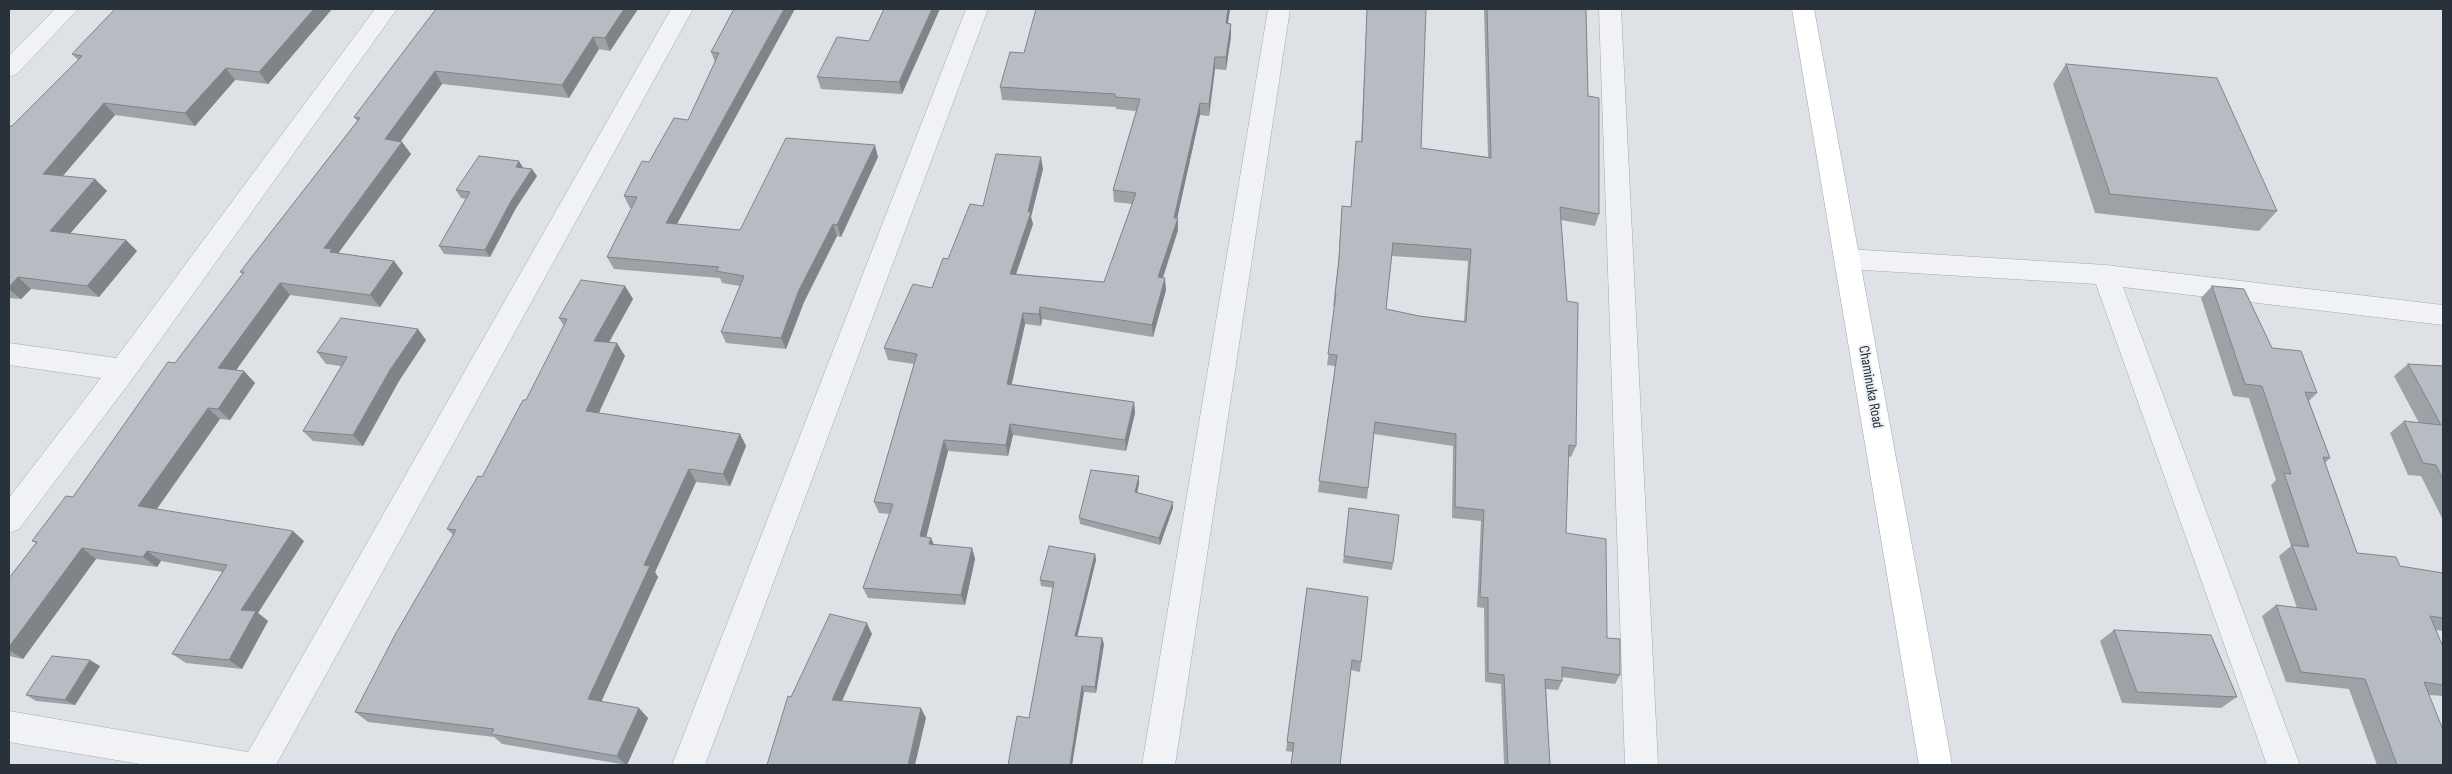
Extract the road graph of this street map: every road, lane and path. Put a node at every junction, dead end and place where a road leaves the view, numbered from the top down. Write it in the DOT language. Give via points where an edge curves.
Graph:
graph roads {
  1 [pos="67,9"];
  2 [pos="386,9"];
  3 [pos="682,9"];
  4 [pos="977,9"];
  5 [pos="1279,9"];
  6 [pos="1610,9"];
  7 [pos="1803,9"];
  8 [pos="9,69"];
  9 [pos="1847,258"];
  10 [pos="2106,275"];
  11 [pos="2443,315"];
  12 [pos="9,354"];
  13 [pos="123,370"];
  14 [pos="9,520"];
  15 [pos="9,728"];
  16 [pos="240,765"];
  17 [pos="258,765"];
  18 [pos="688,765"];
  19 [pos="1158,765"];
  20 [pos="1642,765"];
  21 [pos="1936,765"];
  22 [pos="2284,765"];
  1 -- 8 [label="street"];
  2 -- 13 [label="street"];
  3 -- 17 [label="street"];
  4 -- 18 [label="street"];
  5 -- 19 [label="street"];
  6 -- 20 [label="street"];
  7 -- 9 [label="main road, Chaminuka Road"];
  9 -- 10 [label="street"];
  9 -- 21 [label="main road, Chaminuka Road"];
  10 -- 11 [label="street"];
  10 -- 22 [label="street"];
  12 -- 13 [label="street"];
  13 -- 14 [label="street"];
  15 -- 16 [label="street"];
}
